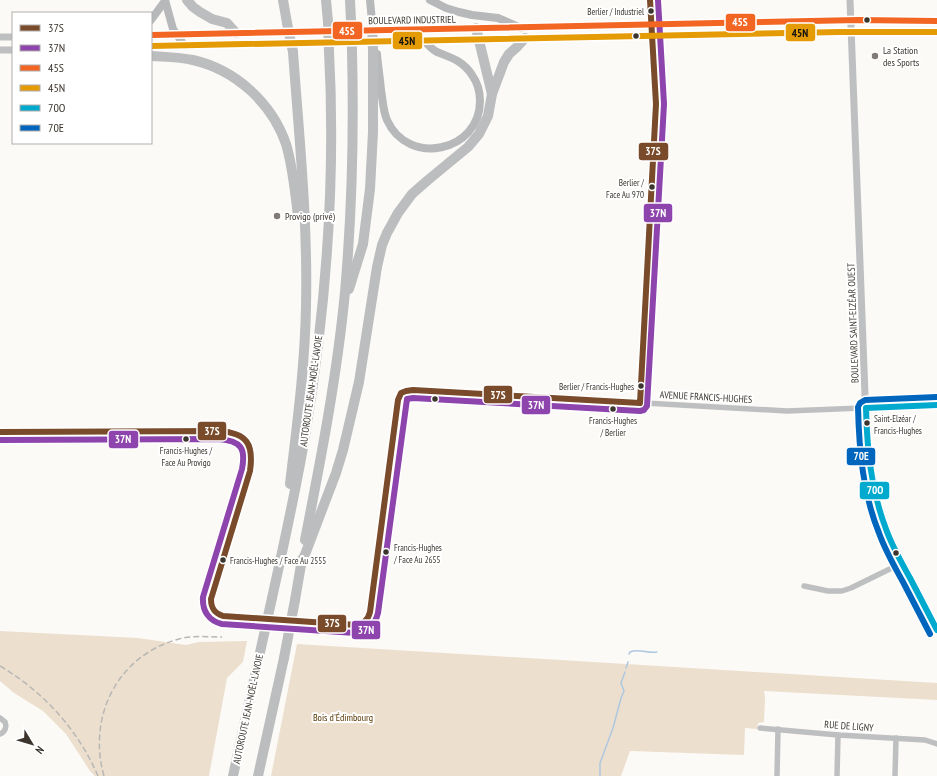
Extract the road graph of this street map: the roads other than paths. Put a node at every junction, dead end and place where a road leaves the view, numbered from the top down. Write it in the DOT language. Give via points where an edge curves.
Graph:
graph roads {
  1 [pos="165,0"];
  2 [pos="187,0"];
  3 [pos="283,0"];
  4 [pos="290,0"];
  5 [pos="326,0"];
  6 [pos="350,0"];
  7 [pos="370,0"];
  8 [pos="430,0"];
  9 [pos="650,0"];
  10 [pos="850,0"];
  11 [pos="152,19"];
  12 [pos="372,21"];
  13 [pos="851,21"];
  14 [pos="937,21"];
  15 [pos="289,23"];
  16 [pos="651,25"];
  17 [pos="476,28"];
  18 [pos="521,28"];
  19 [pos="851,32"];
  20 [pos="937,32"];
  21 [pos="236,33"];
  22 [pos="176,34"];
  23 [pos="152,35"];
  24 [pos="652,35"];
  25 [pos="0,37"];
  26 [pos="12,37"];
  27 [pos="526,38"];
  28 [pos="479,39"];
  29 [pos="423,40"];
  30 [pos="184,45"];
  31 [pos="152,46"];
  32 [pos="0,50"];
  33 [pos="12,50"];
  34 [pos="374,50"];
  35 [pos="152,56"];
  36 [pos="492,94"];
  37 [pos="306,265"];
  38 [pos="343,308"];
  39 [pos="640,403"];
  40 [pos="937,405"];
  41 [pos="866,408"];
  42 [pos="0,432"];
  43 [pos="284,544"];
  44 [pos="902,562"];
  45 [pos="301,564"];
  46 [pos="804,586"];
  47 [pos="937,630"];
  48 [pos="0,718"];
  49 [pos="760,728"];
  50 [pos="778,730"];
  51 [pos="0,734"];
  52 [pos="838,735"];
  53 [pos="896,738"];
  54 [pos="937,744"];
  55 [pos="233,776"];
  56 [pos="258,776"];
  57 [pos="777,776"];
  58 [pos="837,776"];
  59 [pos="895,776"];
  1 -- 11 [label="main road"];
  1 -- 22 [label="main road"];
  2 -- 21 [label="highway" via="192,7 226,23"];
  3 -- 15 [label="highway"];
  4 -- 15 [label="highway"];
  5 -- 43 [label="highway, AUTOROUTE JEAN-NOËL-LAVOIE, bridge" via="331,172 324,296 308,419"];
  6 -- 38 [label="highway, AUTOROUTE JEAN-NOËL-LAVOIE, bridge" via="352,184"];
  7 -- 12 [label="main road"];
  8 -- 18 [label="main road" via="446,8 498,18"];
  9 -- 16 [label="street"];
  10 -- 13 [label="street, BOULEVARD SAINT-ELZÉAR OUEST"];
  12 -- 34 [label="highway, bridge"];
  13 -- 14 [label="street, BOULEVARD INDUSTRIEL"];
  13 -- 16 [label="street, BOULEVARD INDUSTRIEL"];
  13 -- 19 [label="street, BOULEVARD SAINT-ELZÉAR OUEST"];
  15 -- 37 [label="highway, bridge" via="305,222"];
  16 -- 18 [label="street, BOULEVARD INDUSTRIEL"];
  16 -- 24 [label="street"];
  17 -- 18 [label="street, BOULEVARD INDUSTRIEL"];
  17 -- 21 [label="street, BOULEVARD INDUSTRIEL"];
  17 -- 28 [label="highway"];
  19 -- 20 [label="street, BOULEVARD INDUSTRIEL"];
  19 -- 24 [label="street, BOULEVARD INDUSTRIEL"];
  19 -- 41 [label="street, BOULEVARD SAINT-ELZÉAR OUEST"];
  21 -- 22 [label="street, BOULEVARD INDUSTRIEL"];
  22 -- 23 [label="street, BOULEVARD INDUSTRIEL"];
  22 -- 30 [label="main road"];
  24 -- 27 [label="street, BOULEVARD INDUSTRIEL"];
  24 -- 39 [label="street" via="655,113"];
  25 -- 26 [label="street"];
  27 -- 28 [label="street, BOULEVARD INDUSTRIEL"];
  27 -- 36 [label="highway" via="506,57"];
  28 -- 29 [label="street, BOULEVARD INDUSTRIEL"];
  28 -- 36 [label="highway"];
  29 -- 30 [label="street, BOULEVARD INDUSTRIEL"];
  29 -- 34 [label="main road" via="436,51 464,65 474,78 479,93 479,111 472,128 458,141 441,148 425,149 415,146 392,130 383,108"];
  30 -- 31 [label="street, BOULEVARD INDUSTRIEL"];
  32 -- 33 [label="street"];
  34 -- 38 [label="highway" via="372,167 368,204 363,244"];
  35 -- 37 [label="highway" via="193,60 216,68 245,85 266,108 278,126 288,152"];
  36 -- 45 [label="highway" via="486,121 477,138 412,194 389,228 377,267 359,382 345,443"];
  37 -- 43 [label="highway" via="302,374"];
  38 -- 45 [label="highway, AUTOROUTE JEAN-NOËL-LAVOIE" via="329,413"];
  39 -- 41 [label="street, AVENUE FRANCIS-HUGHES" via="787,411"];
  39 -- 42 [label="street, AVENUE FRANCIS-HUGHES" via="413,390 402,392 399,397 370,612 366,621 358,625 223,616 211,607 252,462 249,445 237,434 229,431"];
  40 -- 41 [label="street, AVENUE FRANCIS-HUGHES"];
  41 -- 44 [label="street, BOULEVARD SAINT-ELZÉAR OUEST" via="868,452 875,493 886,530"];
  43 -- 55 [label="highway, AUTOROUTE JEAN-NOËL-LAVOIE, bridge"];
  44 -- 46 [label="street" via="842,591"];
  44 -- 47 [label="street, BOULEVARD SAINT-ELZÉAR OUEST"];
  45 -- 56 [label="highway, AUTOROUTE JEAN-NOËL-LAVOIE, bridge" via="284,658"];
  48 -- 51 [label="street" via="6,727"];
  49 -- 50 [label="street, RUE DE LIGNY"];
  50 -- 52 [label="street, RUE DE LIGNY"];
  50 -- 57 [label="street"];
  52 -- 53 [label="street, RUE DE LIGNY"];
  52 -- 58 [label="street"];
  53 -- 54 [label="street, RUE DE LIGNY" via="925,740"];
  53 -- 59 [label="street"];
}
